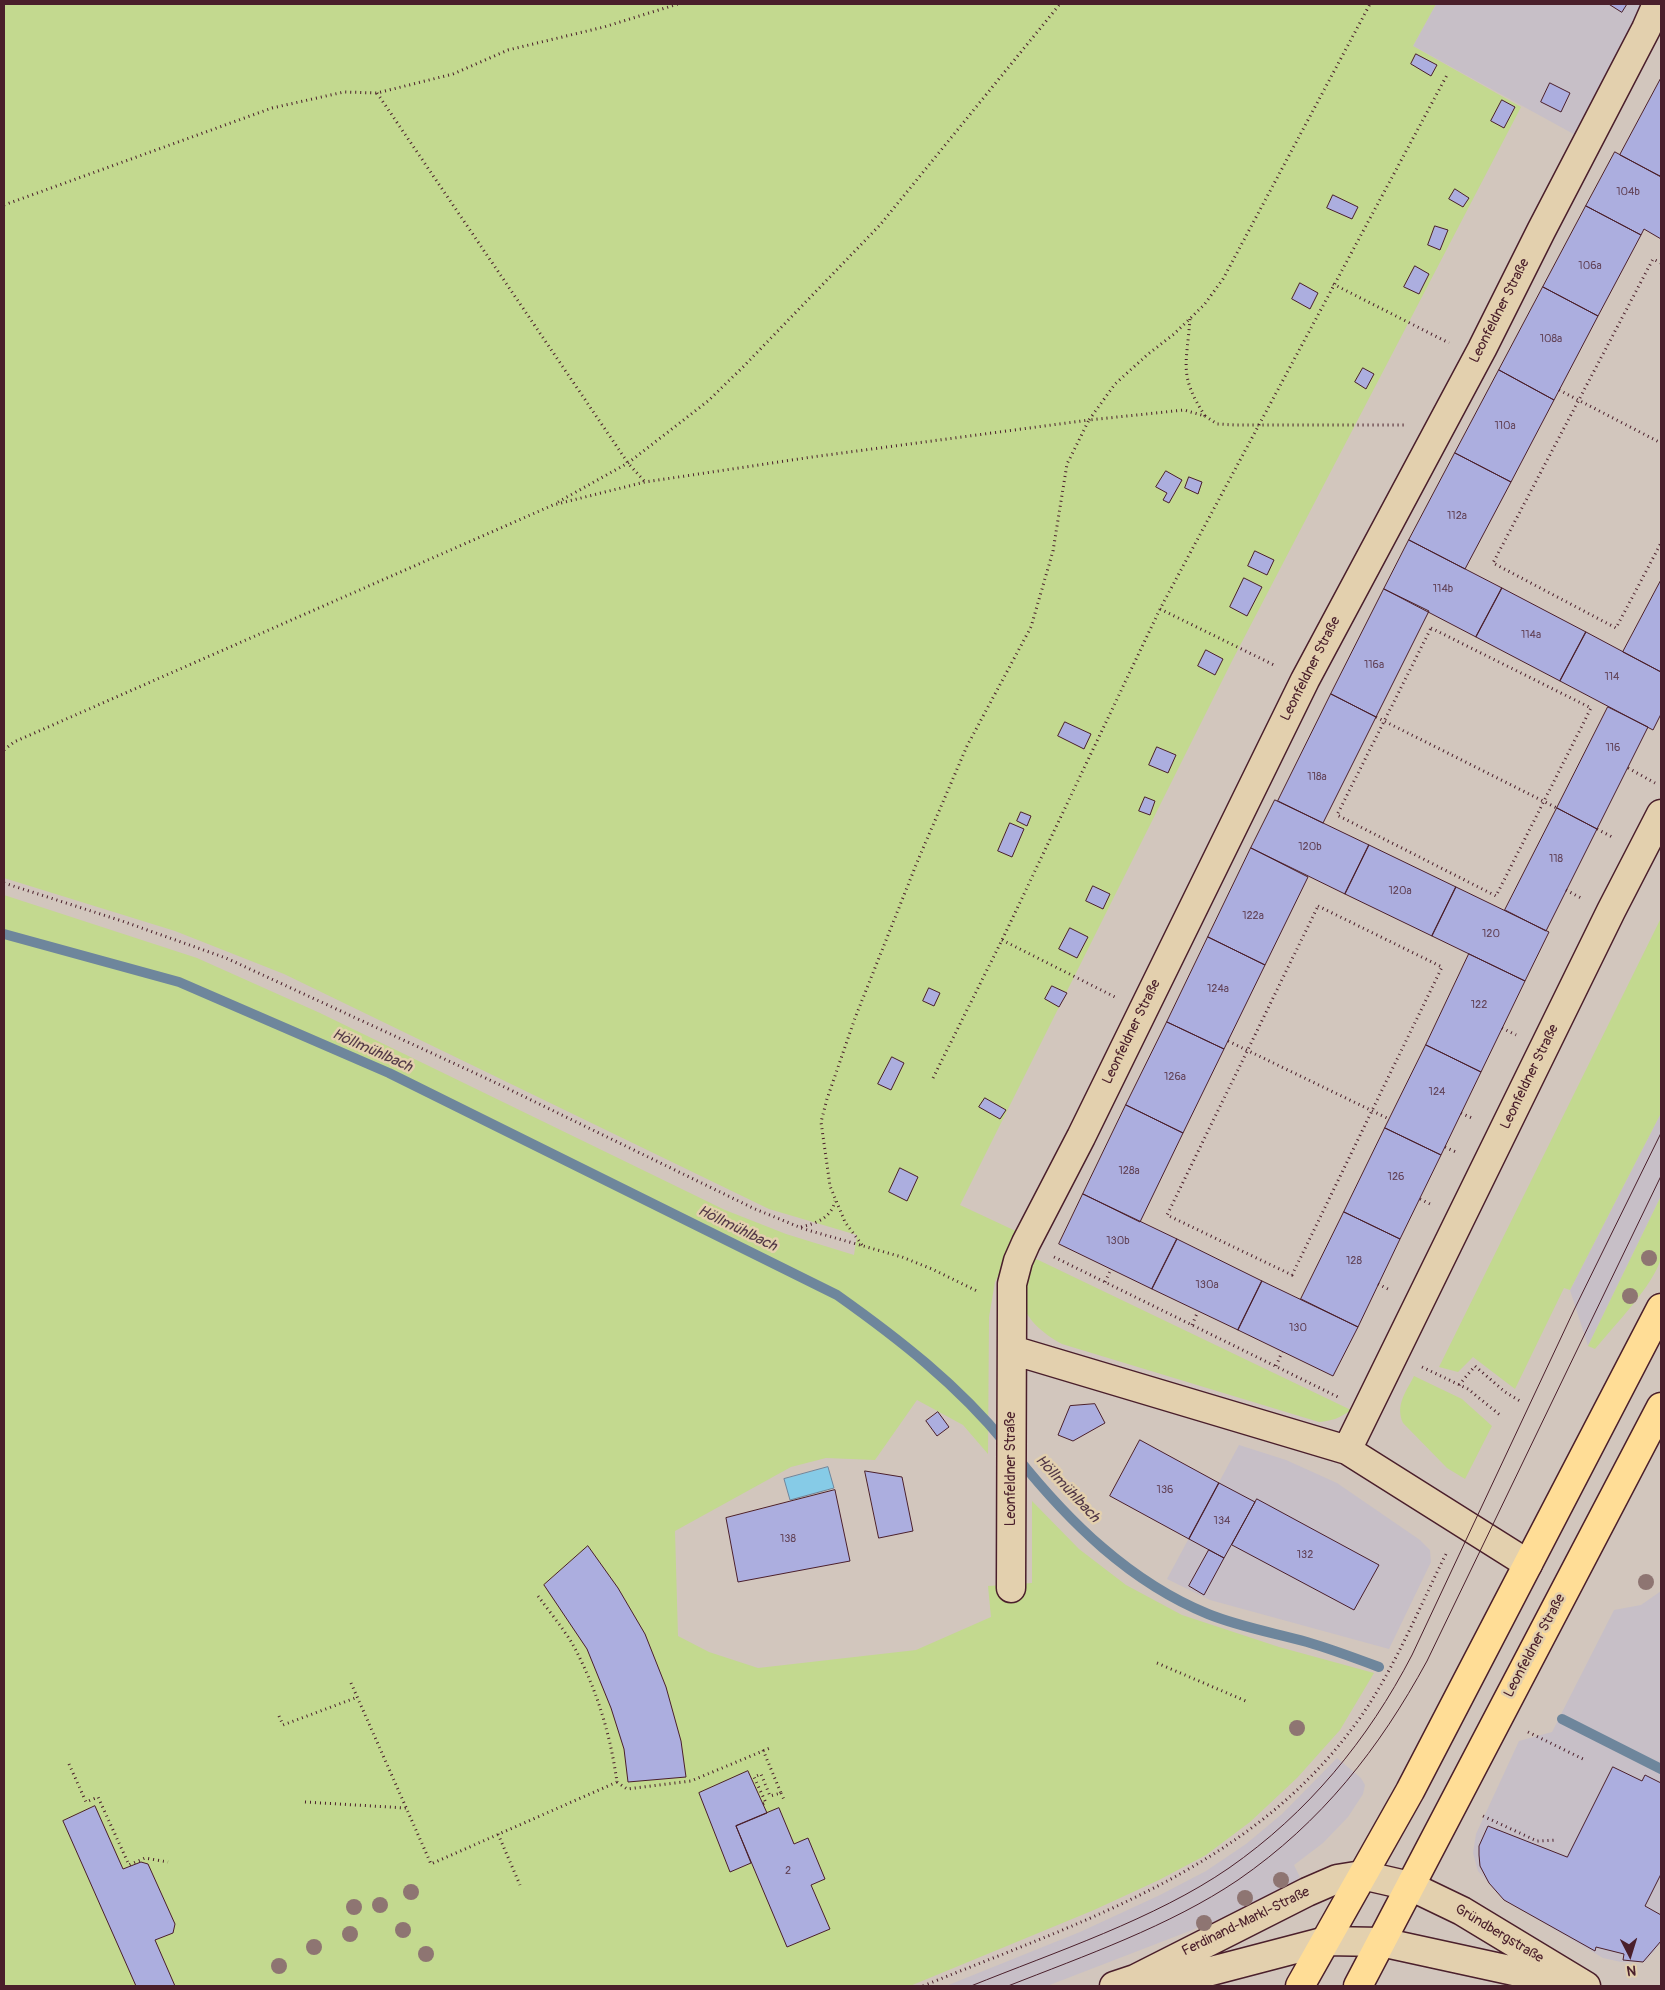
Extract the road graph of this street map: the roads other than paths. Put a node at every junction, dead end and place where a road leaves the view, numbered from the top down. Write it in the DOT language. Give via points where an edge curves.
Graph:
graph roads {
  1 [pos="1656,4"];
  2 [pos="1661,814"];
  3 [pos="1661,1308"];
  4 [pos="1012,1350"];
  5 [pos="1661,1407"];
  6 [pos="1348,1450"];
  7 [pos="1528,1564"];
  8 [pos="1011,1588"];
  9 [pos="1362,1875"];
  10 [pos="1410,1886"];
  11 [pos="1326,1941"];
  12 [pos="1381,1942"];
  13 [pos="1206,1981"];
  14 [pos="1125,1982"];
  15 [pos="1300,1986"];
  16 [pos="1358,1986"];
  17 [pos="1567,1986"];
  18 [pos="1586,1986"];
  1 -- 4 [label="street, Leonfeldner Straße" via="1477,358 1304,680 1026,1243 1014,1276"];
  2 -- 6 [label="street, Leonfeldner Straße"];
  3 -- 7 [label="main road"];
  4 -- 6 [label="street"];
  4 -- 8 [label="street, Leonfeldner Straße"];
  5 -- 10 [label="main road, Leonfeldner Straße"];
  6 -- 7 [label="street"];
  7 -- 9 [label="main road" via="1410,1792"];
  9 -- 10 [label="street"];
  9 -- 11 [label="main road"];
  9 -- 14 [label="street, Ferdinand-Markl-Straße" via="1337,1879 1307,1892"];
  10 -- 12 [label="main road, Leonfeldner Straße"];
  10 -- 18 [label="street, Gründbergstraße" via="1462,1911"];
  11 -- 12 [label="street"];
  11 -- 13 [label="street, Ferdinand-Markl-Straße"];
  11 -- 15 [label="main road"];
  12 -- 16 [label="main road, Leonfeldner Straße"];
  12 -- 17 [label="street, Gründbergstraße"];
  13 -- 14 [label="street, Ferdinand-Markl-Straße"];
}
